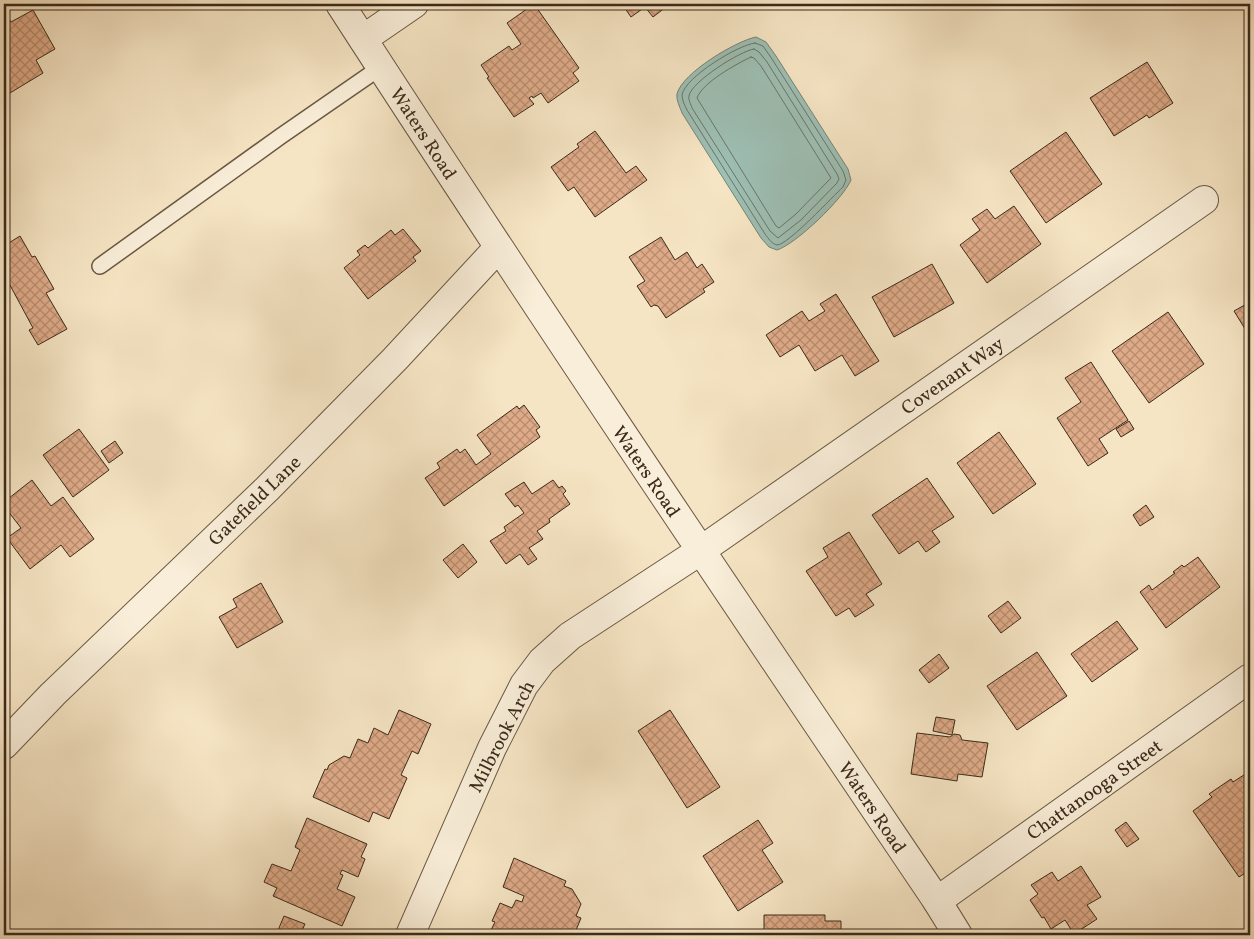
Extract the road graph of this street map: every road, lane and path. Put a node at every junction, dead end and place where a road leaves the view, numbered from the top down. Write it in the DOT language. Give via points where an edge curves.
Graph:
graph roads {
  1 [pos="340,4"];
  2 [pos="414,4"];
  3 [pos="363,39"];
  4 [pos="381,67"];
  5 [pos="1204,200"];
  6 [pos="498,248"];
  7 [pos="100,266"];
  8 [pos="700,551"];
  9 [pos="1250,678"];
  10 [pos="4,745"];
  11 [pos="937,901"];
  12 [pos="410,935"];
  13 [pos="958,935"];
  1 -- 3 [label="street, Waters Road"];
  2 -- 3 [label="street"];
  3 -- 4 [label="street, Waters Road"];
  4 -- 6 [label="street, Waters Road"];
  4 -- 7 [label="lane"];
  5 -- 8 [label="street, Covenant Way"];
  6 -- 8 [label="street, Waters Road"];
  6 -- 10 [label="street, Gatefield Lane" via="395,359 273,482"];
  8 -- 11 [label="street, Waters Road"];
  8 -- 12 [label="street, Milbrook Arch" via="570,636 524,685 492,748"];
  9 -- 11 [label="street, Chattanooga Street"];
  11 -- 13 [label="street, Waters Road"];
}
